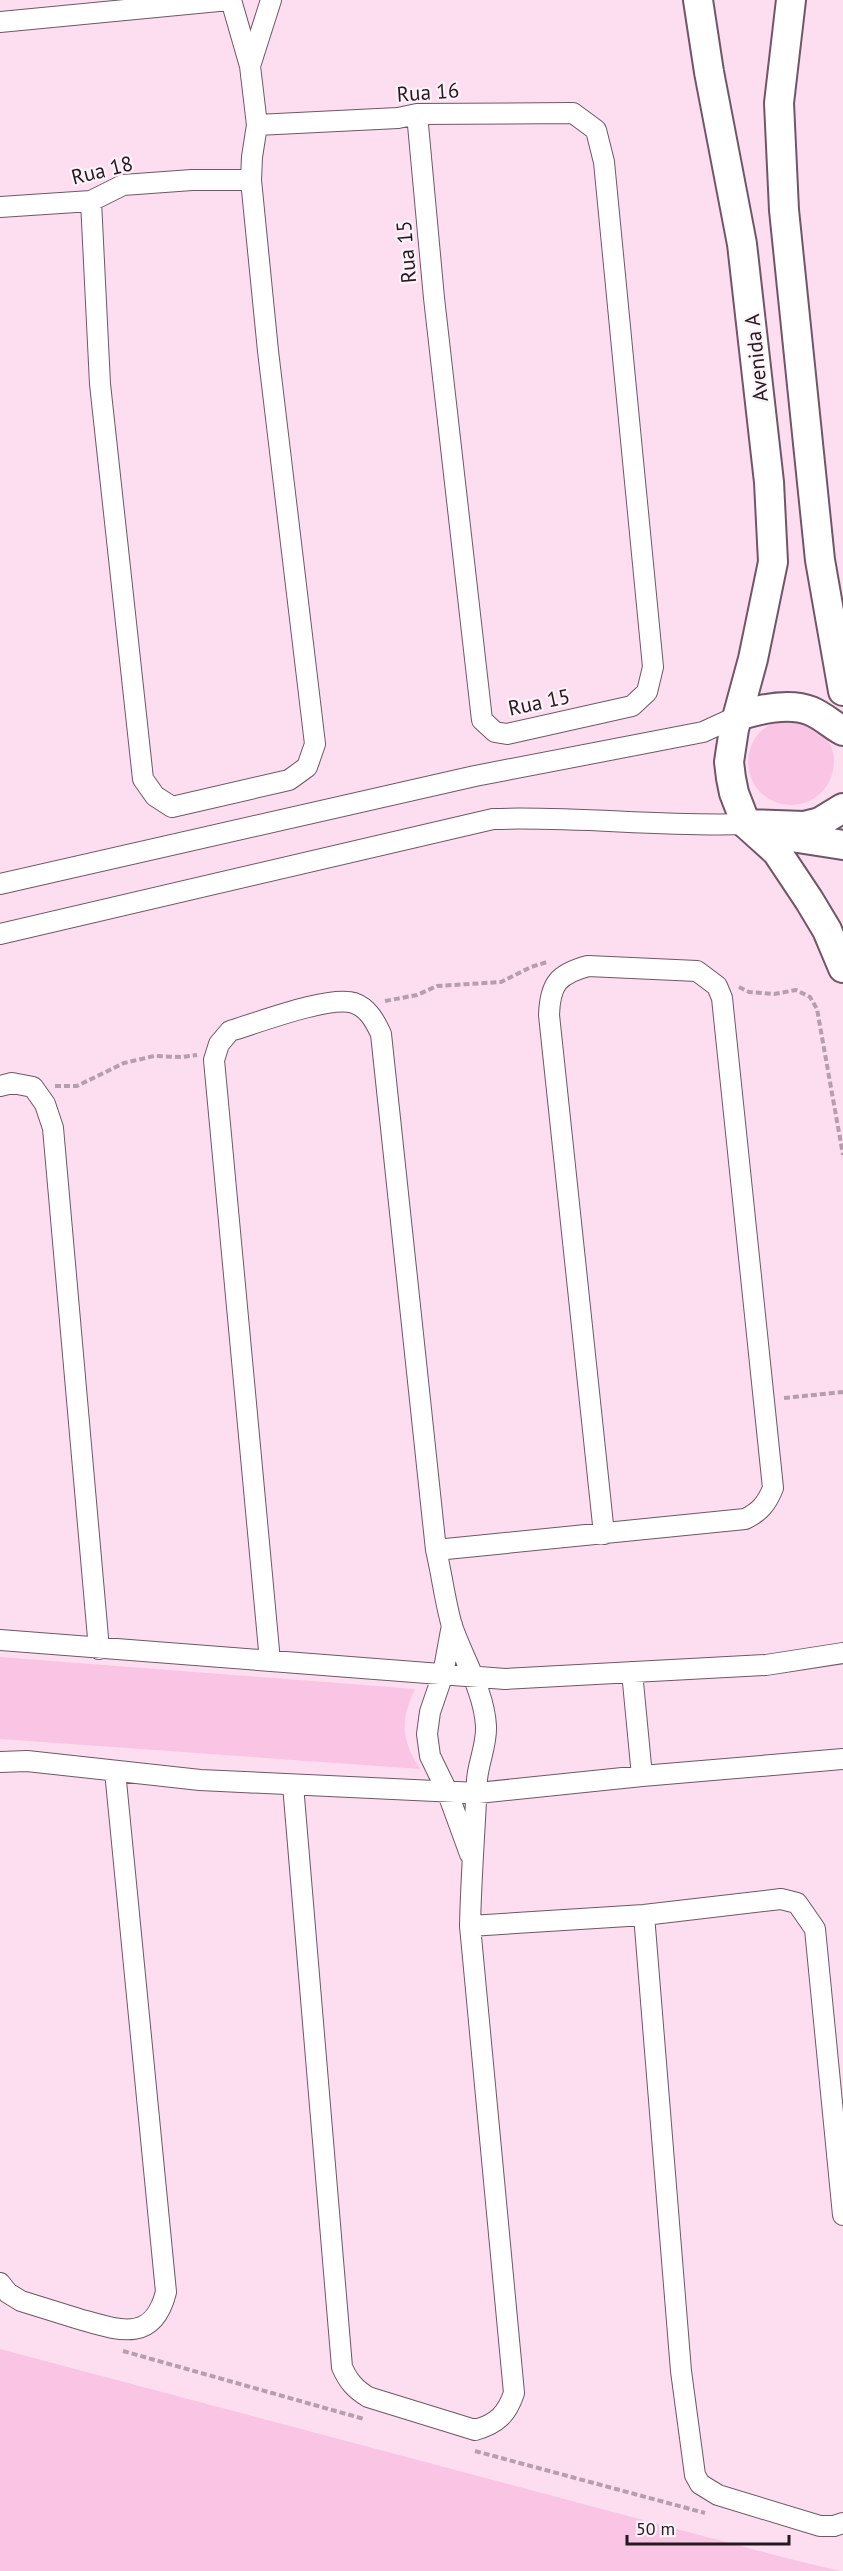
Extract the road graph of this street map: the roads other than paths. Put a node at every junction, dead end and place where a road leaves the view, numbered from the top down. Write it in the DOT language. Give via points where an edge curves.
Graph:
graph roads {
  1 [pos="230,0"];
  2 [pos="271,0"];
  3 [pos="698,0"];
  4 [pos="792,0"];
  5 [pos="0,22"];
  6 [pos="250,66"];
  7 [pos="417,114"];
  8 [pos="257,125"];
  9 [pos="596,130"];
  10 [pos="252,180"];
  11 [pos="91,201"];
  12 [pos="0,207"];
  13 [pos="843,691"];
  14 [pos="738,716"];
  15 [pos="843,731"];
  16 [pos="843,807"];
  17 [pos="746,824"];
  18 [pos="843,845"];
  19 [pos="0,884"];
  20 [pos="0,934"];
  21 [pos="843,968"];
  22 [pos="0,1086"];
  23 [pos="604,1534"];
  24 [pos="436,1550"];
  25 [pos="452,1625"];
  26 [pos="0,1640"];
  27 [pos="99,1649"];
  28 [pos="843,1653"];
  29 [pos="270,1661"];
  30 [pos="632,1672"];
  31 [pos="443,1674"];
  32 [pos="473,1677"];
  33 [pos="843,1759"];
  34 [pos="0,1762"];
  35 [pos="115,1770"];
  36 [pos="642,1776"];
  37 [pos="292,1785"];
  38 [pos="447,1791"];
  39 [pos="478,1793"];
  40 [pos="472,1860"];
  41 [pos="644,1915"];
  42 [pos="470,1926"];
  43 [pos="843,2216"];
  44 [pos="0,2283"];
  45 [pos="843,2523"];
  1 -- 5 [label="street"];
  1 -- 6 [label="street"];
  2 -- 6 [label="street"];
  3 -- 14 [label="main road, Avenida A" via="742,244 769,483 773,562"];
  4 -- 13 [label="main road, Avenida A" via="779,103 784,210 820,560"];
  6 -- 8 [label="street"];
  7 -- 8 [label="street, Rua 16"];
  7 -- 9 [label="street, Rua 16" via="573,112"];
  7 -- 9 [label="street, Rua 15" via="482,720 495,732 507,735 632,706 647,692 653,667 604,162"];
  8 -- 10 [label="street"];
  10 -- 11 [label="street, Rua 18" via="123,185"];
  10 -- 11 [label="street" via="268,351 315,744 307,767 288,780 172,807 155,796 142,779 100,384"];
  11 -- 12 [label="street, Rua 18"];
  14 -- 15 [label="main road" via="784,707 800,708"];
  14 -- 17 [label="main road, Avenida A" via="729,762 734,793"];
  14 -- 19 [label="street" via="703,732 475,776"];
  16 -- 17 [label="main road" via="820,822 804,826"];
  17 -- 18 [label="main road" via="790,838"];
  17 -- 20 [label="street" via="493,819"];
  17 -- 21 [label="main road" via="777,852 827,930"];
  22 -- 27 [label="street" via="12,1083 33,1087 45,1104 53,1128"];
  23 -- 23 [label="street" via="745,1519 758,1513 773,1488 722,998 717,986 697,971 588,966 560,979 550,995"];
  23 -- 24 [label="street"];
  24 -- 25 [label="street"];
  24 -- 29 [label="street" via="381,1034 372,1016 354,1003 332,1001 230,1031 219,1044 214,1060"];
  25 -- 31 [label="street"];
  25 -- 32 [label="street"];
  26 -- 27 [label="street"];
  27 -- 29 [label="street"];
  28 -- 30 [label="street" via="766,1665"];
  29 -- 31 [label="street"];
  30 -- 32 [label="street" via="505,1679"];
  30 -- 36 [label="street"];
  31 -- 32 [label="street"];
  31 -- 38 [label="street" via="427,1734 430,1756"];
  32 -- 39 [label="street" via="486,1725"];
  33 -- 36 [label="street"];
  34 -- 35 [label="street"];
  35 -- 37 [label="street"];
  35 -- 44 [label="street" via="166,2292 163,2304 147,2324 122,2331 21,2301"];
  36 -- 39 [label="street"];
  37 -- 38 [label="street"];
  37 -- 42 [label="street" via="342,2367 357,2390 368,2397 475,2430 501,2418 514,2393"];
  38 -- 39 [label="street"];
  38 -- 40 [label="street"];
  39 -- 40 [label="street"];
  40 -- 42 [label="street"];
  41 -- 42 [label="street"];
  41 -- 43 [label="street" via="781,1899 797,1903 807,1915 815,1929"];
  41 -- 45 [label="street" via="681,2371 694,2475 717,2495 820,2526"];
}
